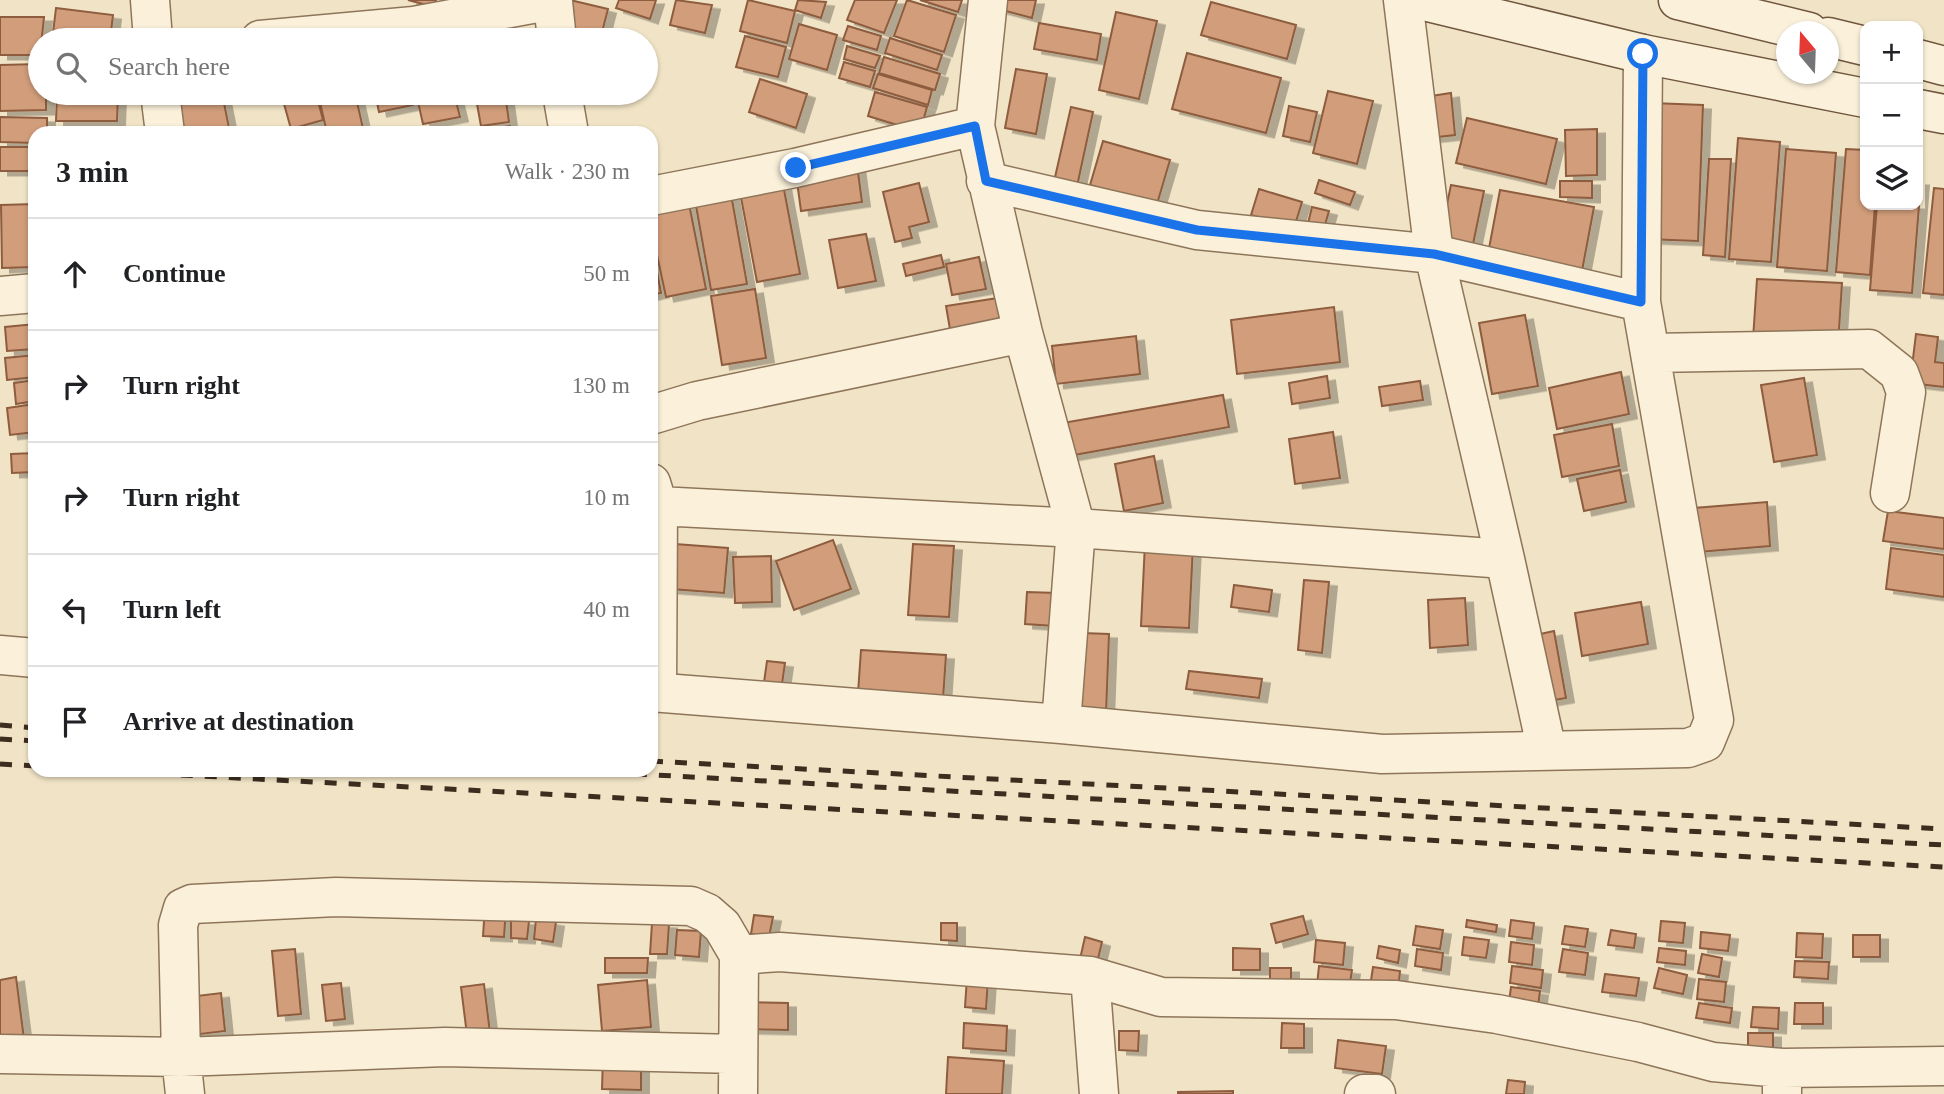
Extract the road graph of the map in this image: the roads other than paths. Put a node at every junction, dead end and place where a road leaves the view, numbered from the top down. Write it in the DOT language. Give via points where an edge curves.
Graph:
graph roads {
  1 [pos="988,0"];
  2 [pos="1404,0"];
  3 [pos="1420,0"];
  4 [pos="1678,0"];
  5 [pos="553,1"];
  6 [pos="1723,5"];
  7 [pos="1776,22"];
  8 [pos="392,28"];
  9 [pos="556,28"];
  10 [pos="1839,40"];
  11 [pos="1860,45"];
  12 [pos="1643,54"];
  13 [pos="1923,60"];
  14 [pos="1944,66"];
  15 [pos="1860,97"];
  16 [pos="162,105"];
  17 [pos="564,105"];
  18 [pos="1923,110"];
  19 [pos="1944,114"];
  20 [pos="164,126"];
  21 [pos="568,126"];
  22 [pos="975,126"];
  23 [pos="986,181"];
  24 [pos="658,195"];
  25 [pos="1434,254"];
  26 [pos="28,294"];
  27 [pos="0,296"];
  28 [pos="1641,302"];
  29 [pos="1023,333"];
  30 [pos="1651,353"];
  31 [pos="658,413"];
  32 [pos="1890,494"];
  33 [pos="658,495"];
  34 [pos="1076,528"];
  35 [pos="1505,559"];
  36 [pos="0,655"];
  37 [pos="28,657"];
  38 [pos="658,692"];
  39 [pos="1061,724"];
  40 [pos="1547,751"];
  41 [pos="739,955"];
  42 [pos="1090,976"];
  43 [pos="0,1054"];
  44 [pos="737,1054"];
  45 [pos="1944,1066"];
  46 [pos="183,1076"];
  47 [pos="1782,1081"];
  48 [pos="738,1094"];
  49 [pos="1099,1094"];
  50 [pos="1364,1094"];
  51 [pos="1376,1094"];
  1 -- 22 [label="street"];
  2 -- 25 [label="street"];
  3 -- 12 [label="street"];
  4 -- 6 [label="street"];
  5 -- 8 [label="street"];
  5 -- 9 [label="street"];
  6 -- 7 [label="street"];
  10 -- 11 [label="street"];
  12 -- 15 [label="street"];
  12 -- 28 [label="street"];
  13 -- 14 [label="street"];
  16 -- 20 [label="street"];
  17 -- 21 [label="street"];
  18 -- 19 [label="street"];
  22 -- 23 [label="street"];
  22 -- 24 [label="street"];
  23 -- 25 [label="street" via="1197,230"];
  23 -- 29 [label="street"];
  25 -- 28 [label="street"];
  25 -- 35 [label="street"];
  26 -- 27 [label="street"];
  28 -- 30 [label="street"];
  29 -- 31 [label="street"];
  29 -- 34 [label="street"];
  30 -- 32 [label="street" via="1869,349 1899,373 1906,392"];
  30 -- 40 [label="street" via="1714,720 1705,742 1688,748"];
  33 -- 34 [label="street"];
  34 -- 35 [label="street"];
  34 -- 39 [label="street"];
  35 -- 40 [label="street"];
  36 -- 37 [label="street"];
  38 -- 39 [label="street"];
  39 -- 40 [label="street" via="1382,754"];
  41 -- 42 [label="street" via="780,952"];
  41 -- 44 [label="street"];
  41 -- 46 [label="street" via="722,926 691,906 336,897 192,904 183,908 178,925"];
  42 -- 47 [label="street" via="1161,997 1396,1000 1497,1014 1638,1042"];
  42 -- 49 [label="street"];
  43 -- 46 [label="street"];
  44 -- 46 [label="street" via="445,1047"];
  44 -- 48 [label="street"];
  45 -- 47 [label="street"];
  50 -- 51 [label="street"];
}
